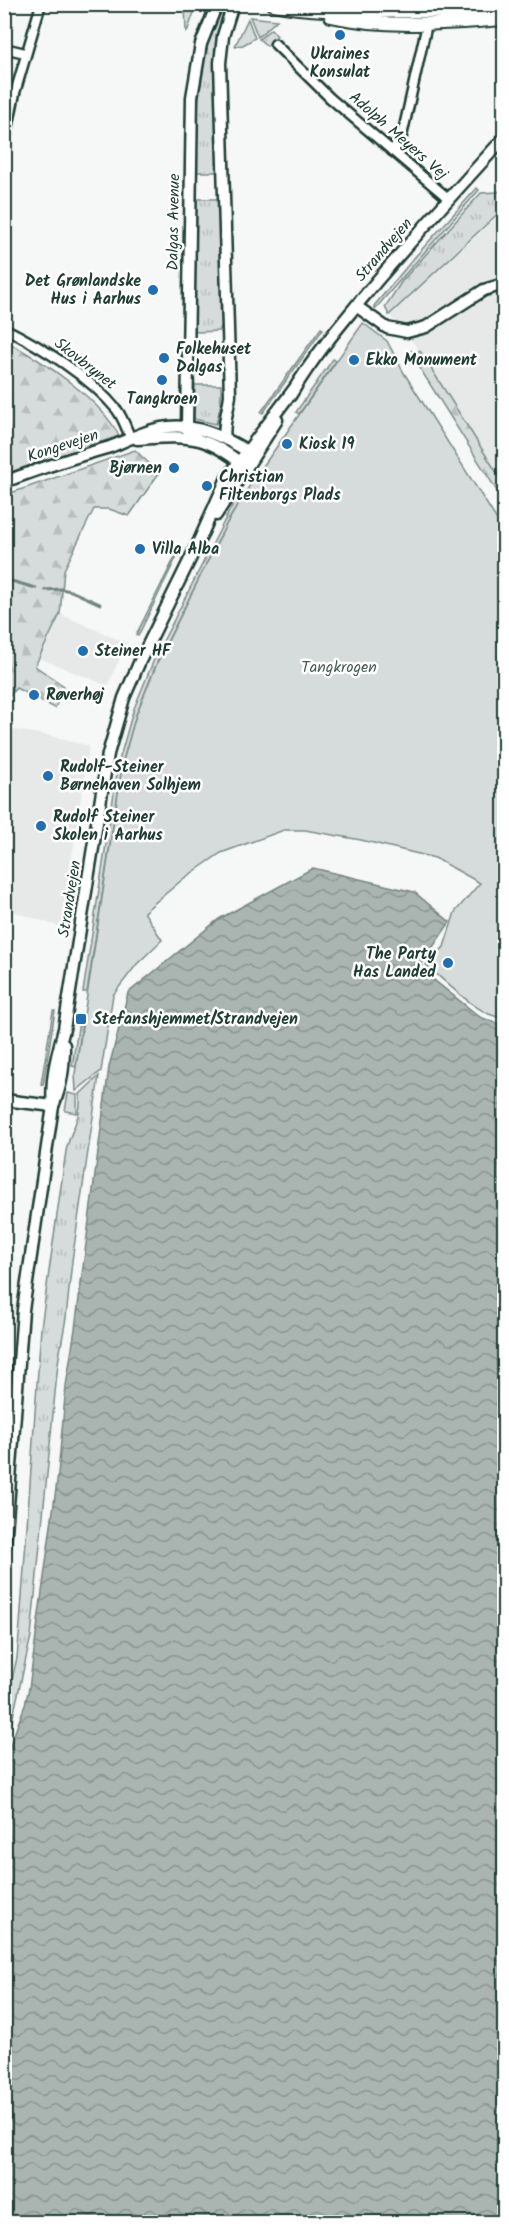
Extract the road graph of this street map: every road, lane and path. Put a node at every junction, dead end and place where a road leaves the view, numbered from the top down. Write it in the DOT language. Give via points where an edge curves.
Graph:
graph roads {
  1 [pos="41,4"];
  2 [pos="217,4"];
  3 [pos="233,4"];
  4 [pos="346,4"];
  5 [pos="279,6"];
  6 [pos="504,8"];
  7 [pos="382,11"];
  8 [pos="504,20"];
  9 [pos="427,24"];
  10 [pos="275,44"];
  11 [pos="4,48"];
  12 [pos="25,54"];
  13 [pos="504,138"];
  14 [pos="4,149"];
  15 [pos="392,151"];
  16 [pos="449,199"];
  17 [pos="504,284"];
  18 [pos="356,306"];
  19 [pos="4,328"];
  20 [pos="187,427"];
  21 [pos="225,438"];
  22 [pos="131,439"];
  23 [pos="197,440"];
  24 [pos="250,454"];
  25 [pos="243,464"];
  26 [pos="4,482"];
  27 [pos="4,1100"];
  28 [pos="53,1106"];
  29 [pos="4,1558"];
  1 -- 12 [label="street"];
  2 -- 20 [label="street, Dalgas Avenue" via="201,44 192,98"];
  3 -- 21 [label="street" via="220,63 230,395"];
  4 -- 7 [label="main road"];
  5 -- 7 [label="main road"];
  5 -- 9 [label="main road" via="384,24"];
  6 -- 7 [label="main road"];
  8 -- 9 [label="main road"];
  9 -- 15 [label="street" via="402,136"];
  10 -- 15 [label="street, Adolph Meyers Vej"];
  11 -- 12 [label="street"];
  12 -- 14 [label="street"];
  13 -- 16 [label="street, Strandvejen"];
  15 -- 16 [label="street, Adolph Meyers Vej"];
  16 -- 18 [label="street, Strandvejen"];
  17 -- 18 [label="street" via="484,290 426,327 406,332 387,328"];
  18 -- 24 [label="street, Strandvejen" via="320,351"];
  19 -- 22 [label="street, Skovbrynet" via="64,364 100,393 118,411"];
  20 -- 21 [label="street"];
  20 -- 22 [label="street" via="163,428"];
  20 -- 23 [label="street"];
  21 -- 24 [label="street"];
  22 -- 23 [label="street"];
  22 -- 26 [label="street, Kongevejen"];
  23 -- 25 [label="street"];
  24 -- 25 [label="street, Strandvejen"];
  25 -- 28 [label="street, Strandvejen" via="199,541 131,681 110,746 51,1089"];
  27 -- 28 [label="street"];
  28 -- 29 [label="street, Strandvejen" via="23,1310"];
}
